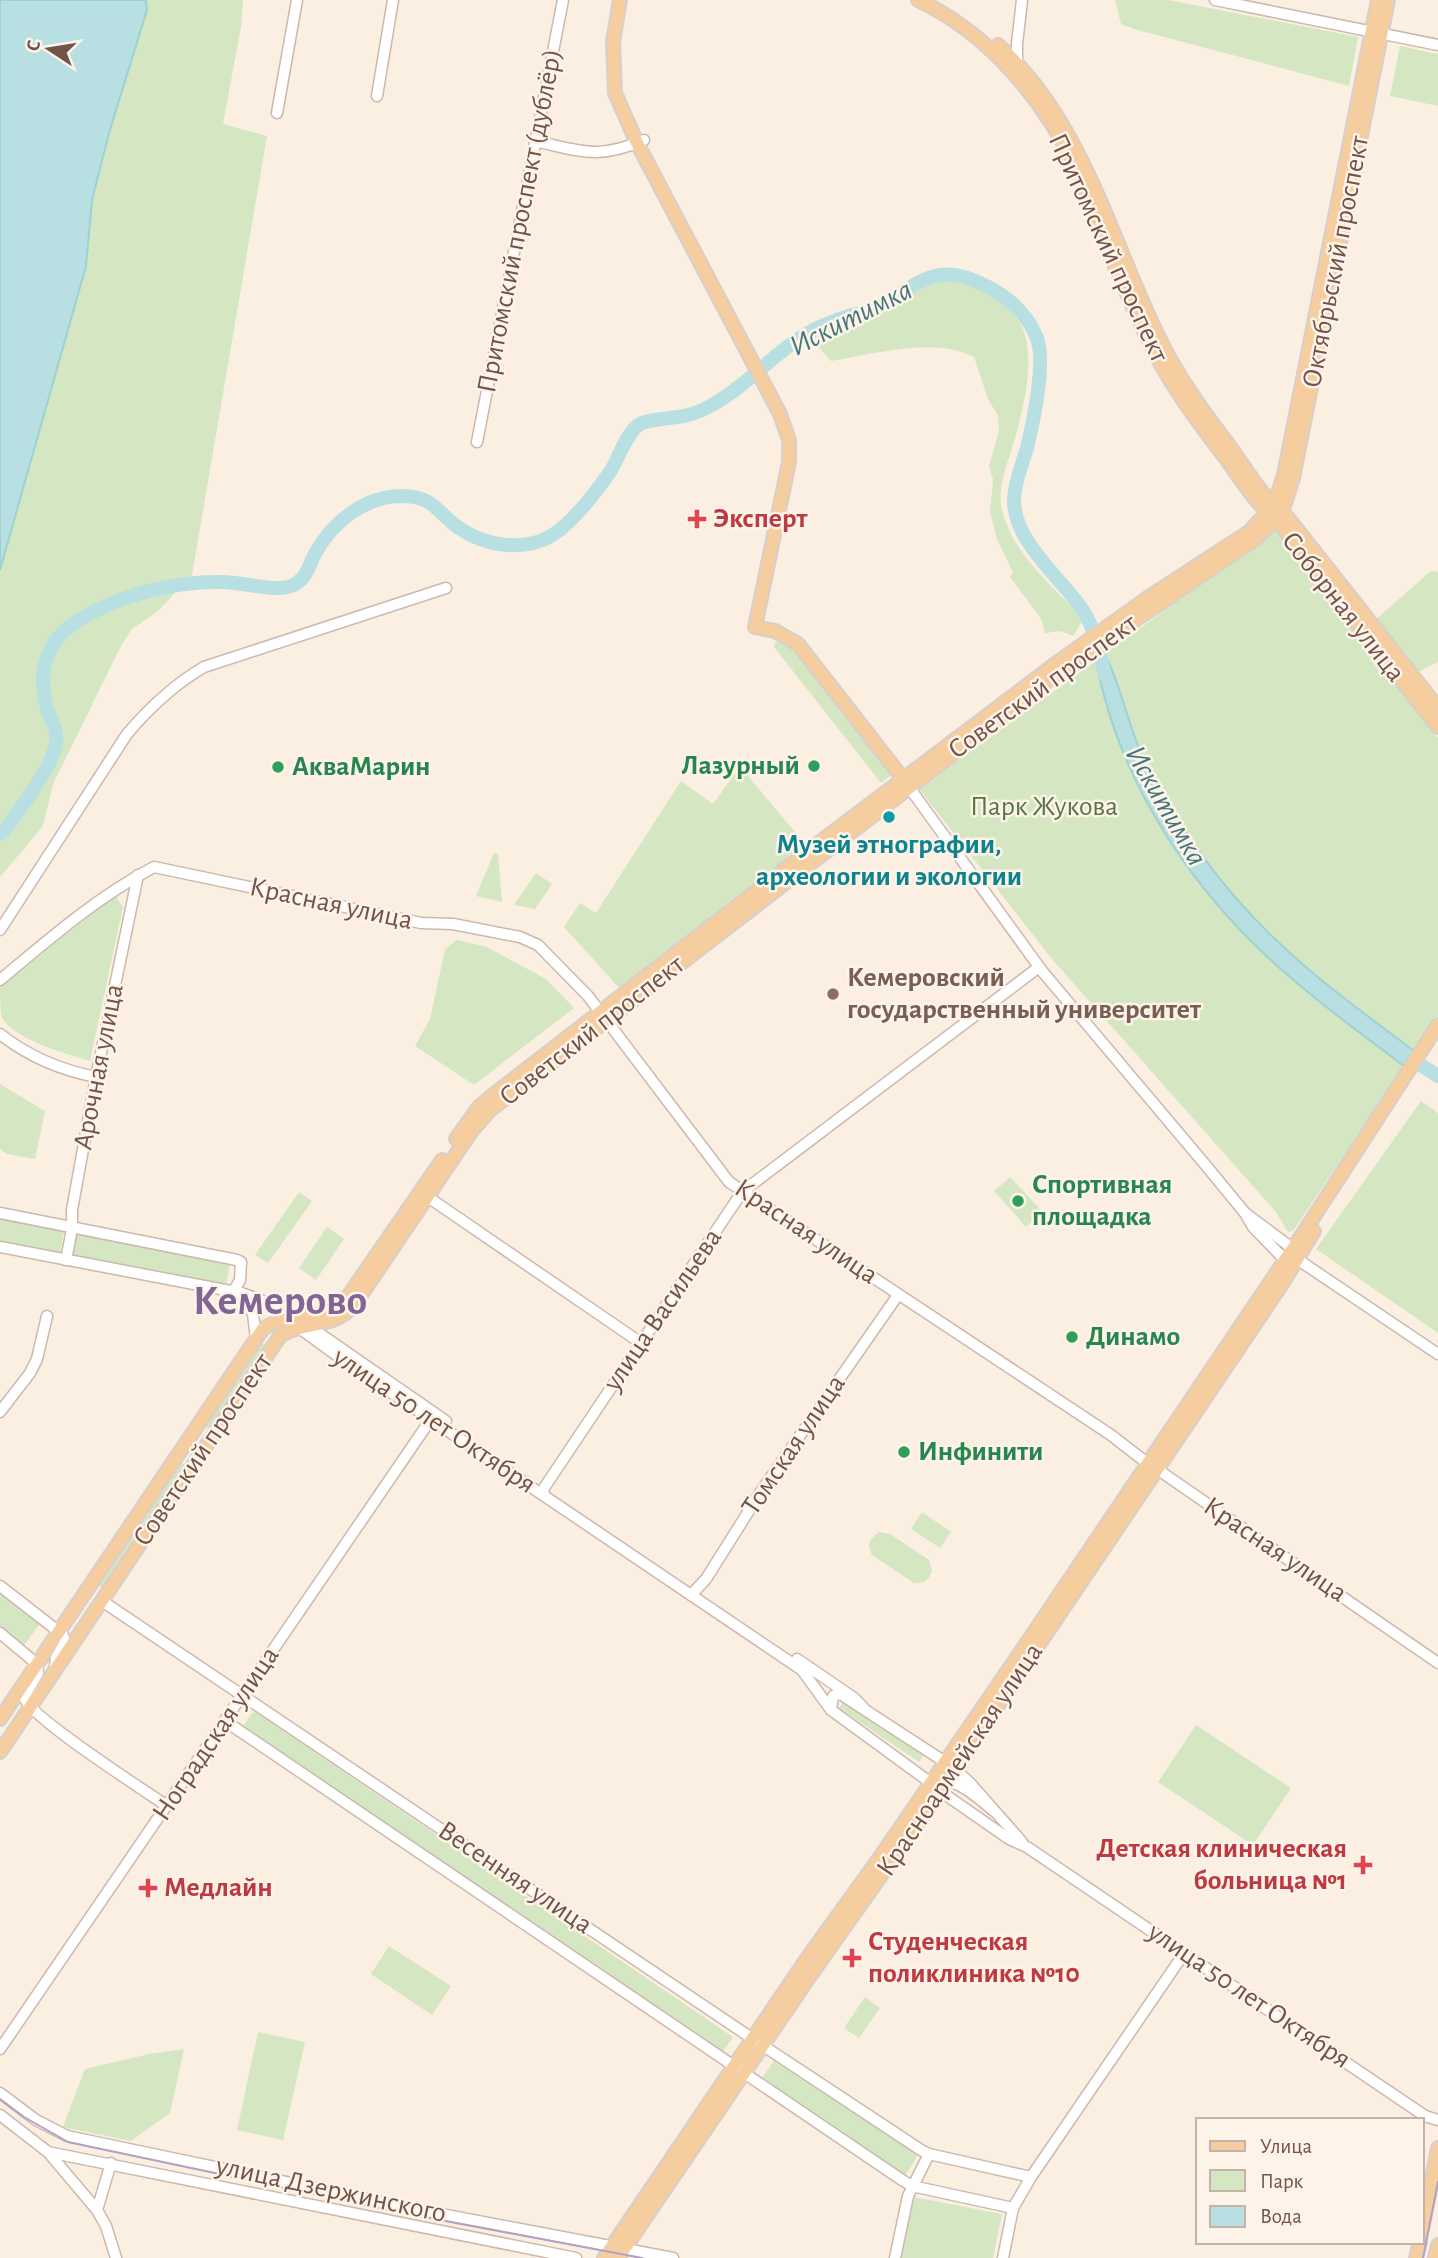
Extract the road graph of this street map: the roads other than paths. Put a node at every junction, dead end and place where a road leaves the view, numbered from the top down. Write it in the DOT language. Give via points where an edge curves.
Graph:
graph roads {
  1 [pos="297,0"];
  2 [pos="393,0"];
  3 [pos="563,0"];
  4 [pos="620,0"];
  5 [pos="626,0"];
  6 [pos="918,0"];
  7 [pos="935,0"];
  8 [pos="1022,0"];
  9 [pos="1215,0"];
  10 [pos="1378,0"];
  11 [pos="1388,0"];
  12 [pos="1376,33"];
  13 [pos="1438,45"];
  14 [pos="1017,64"];
  15 [pos="377,96"];
  16 [pos="277,113"];
  17 [pos="535,141"];
  18 [pos="640,142"];
  19 [pos="477,442"];
  20 [pos="1275,513"];
  21 [pos="446,588"];
  22 [pos="1438,708"];
  23 [pos="1438,727"];
  24 [pos="906,783"];
  25 [pos="138,875"];
  26 [pos="0,930"];
  27 [pos="1039,967"];
  28 [pos="0,980"];
  29 [pos="603,1015"];
  30 [pos="1438,1026"];
  31 [pos="0,1034"];
  32 [pos="1438,1040"];
  33 [pos="96,1077"];
  34 [pos="1388,1109"];
  35 [pos="742,1192"];
  36 [pos="423,1194"];
  37 [pos="0,1213"];
  38 [pos="1245,1213"];
  39 [pos="72,1228"];
  40 [pos="0,1247"];
  41 [pos="1295,1254"];
  42 [pos="1284,1259"];
  43 [pos="66,1260"];
  44 [pos="237,1292"];
  45 [pos="898,1295"];
  46 [pos="47,1316"];
  47 [pos="289,1320"];
  48 [pos="305,1327"];
  49 [pos="256,1338"];
  50 [pos="641,1343"];
  51 [pos="1438,1354"];
  52 [pos="0,1412"];
  53 [pos="431,1419"];
  54 [pos="196,1429"];
  55 [pos="212,1439"];
  56 [pos="174,1461"];
  57 [pos="1152,1466"];
  58 [pos="189,1472"];
  59 [pos="544,1491"];
  60 [pos="0,1586"];
  61 [pos="694,1593"];
  62 [pos="102,1601"];
  63 [pos="59,1631"];
  64 [pos="0,1633"];
  65 [pos="1438,1663"];
  66 [pos="37,1664"];
  67 [pos="56,1670"];
  68 [pos="243,1695"];
  69 [pos="863,1707"];
  70 [pos="30,1708"];
  71 [pos="831,1710"];
  72 [pos="0,1718"];
  73 [pos="225,1721"];
  74 [pos="0,1752"];
  75 [pos="944,1777"];
  76 [pos="167,1806"];
  77 [pos="1027,1847"];
  78 [pos="1185,1952"];
  79 [pos="758,2042"];
  80 [pos="0,2049"];
  81 [pos="739,2070"];
  82 [pos="0,2093"];
  83 [pos="0,2115"];
  84 [pos="1438,2120"];
  85 [pos="1438,2148"];
  86 [pos="48,2152"];
  87 [pos="929,2154"];
  88 [pos="111,2163"];
  89 [pos="1031,2177"];
  90 [pos="912,2186"];
  91 [pos="1013,2208"];
  92 [pos="97,2210"];
  93 [pos="1424,2219"];
  94 [pos="1438,2245"];
  95 [pos="618,2251"];
  96 [pos="116,2258"];
  97 [pos="576,2258"];
  98 [pos="604,2258"];
  99 [pos="673,2258"];
  100 [pos="895,2258"];
  101 [pos="1003,2258"];
  102 [pos="1435,2258"];
  1 -- 16 [label="street"];
  2 -- 15 [label="street"];
  3 -- 17 [label="street, Притомский проспект (дублёр)"];
  4 -- 18 [label="main road" via="613,42 615,93"];
  5 -- 18 [label="main road" via="619,58 625,98"];
  6 -- 20 [label="main road, Притомский проспект" via="988,45 1036,103 1079,174 1111,257 1165,372 1204,430"];
  7 -- 14 [label="main road, Притомский проспект" via="975,25"];
  8 -- 14 [label="street"];
  9 -- 12 [label="street"];
  10 -- 12 [label="main road, Октябрьский проспект"];
  11 -- 12 [label="main road, Октябрьский проспект"];
  12 -- 13 [label="street"];
  12 -- 20 [label="main road, Октябрьский проспект" via="1293,478"];
  14 -- 20 [label="main road, Притомский проспект" via="1079,154 1180,378"];
  17 -- 18 [label="street" via="591,153 618,151"];
  17 -- 19 [label="street, Притомский проспект (дублёр)"];
  18 -- 24 [label="main road" via="792,428 795,457 758,628 775,631 797,645"];
  20 -- 22 [label="main road, Соборная улица" via="1288,518"];
  20 -- 23 [label="main road, Соборная улица"];
  20 -- 24 [label="main road, Советский проспект"];
  21 -- 26 [label="street" via="204,667 184,678 127,734"];
  24 -- 27 [label="street"];
  24 -- 29 [label="main road, Советский проспект"];
  25 -- 28 [label="street" via="58,931"];
  25 -- 29 [label="street, Красная улица" via="154,867 421,923 453,923 529,940 547,953"];
  25 -- 33 [label="street, Арочная улица"];
  27 -- 35 [label="street, улица Васильева"];
  27 -- 38 [label="street"];
  29 -- 35 [label="street, Красная улица" via="729,1182"];
  29 -- 36 [label="main road, Советский проспект" via="479,1107"];
  30 -- 34 [label="main road"];
  31 -- 33 [label="street" via="59,1068"];
  32 -- 34 [label="main road"];
  33 -- 39 [label="street, Арочная улица"];
  34 -- 41 [label="main road, Красноармейская улица"];
  35 -- 45 [label="street, Красная улица"];
  35 -- 50 [label="street, улица Васильева"];
  36 -- 47 [label="main road, Советский проспект" via="343,1303 330,1313"];
  36 -- 48 [label="main road, Советский проспект" via="353,1307 334,1322"];
  36 -- 50 [label="street"];
  37 -- 39 [label="street"];
  38 -- 41 [label="street"];
  38 -- 42 [label="street" via="1267,1245"];
  39 -- 43 [label="street, Арочная улица"];
  39 -- 44 [label="street" via="237,1260 242,1273"];
  40 -- 43 [label="street, улица 50 лет Октября"];
  41 -- 42 [label="main road"];
  41 -- 51 [label="street"];
  41 -- 57 [label="main road, Красноармейская улица"];
  42 -- 57 [label="main road, Красноармейская улица"];
  43 -- 44 [label="street, улица 50 лет Октября"];
  44 -- 47 [label="street, улица 50 лет Октября" via="261,1300"];
  44 -- 49 [label="street" via="253,1314"];
  45 -- 57 [label="street, Красная улица"];
  45 -- 61 [label="street, Томская улица"];
  46 -- 52 [label="street" via="34,1366"];
  47 -- 48 [label="street, улица 50 лет Октября"];
  47 -- 49 [label="main road, Советский проспект" via="270,1324"];
  48 -- 53 [label="street, улица 50 лет Октября" via="343,1360"];
  48 -- 55 [label="main road, Советский проспект" via="280,1336"];
  48 -- 59 [label="street, улица 50 лет Октября"];
  49 -- 54 [label="main road, Советский проспект"];
  50 -- 59 [label="street, улица Васильева"];
  53 -- 59 [label="street, улица 50 лет Октября"];
  53 -- 68 [label="street, Ноградская улица"];
  54 -- 55 [label="main road" via="199,1440"];
  54 -- 56 [label="main road, Советский проспект"];
  55 -- 58 [label="main road, Советский проспект"];
  56 -- 58 [label="main road" via="187,1458"];
  56 -- 63 [label="main road, Советский проспект"];
  57 -- 65 [label="street, Красная улица"];
  57 -- 75 [label="main road, Красноармейская улица"];
  58 -- 62 [label="main road, Советский проспект"];
  59 -- 61 [label="street, улица 50 лет Октября"];
  60 -- 63 [label="street"];
  61 -- 69 [label="street, улица 50 лет Октября"];
  61 -- 71 [label="street, улица 50 лет Октября" via="802,1670"];
  62 -- 67 [label="main road, Советский проспект"];
  62 -- 68 [label="street, Весенняя улица"];
  63 -- 66 [label="main road, Советский проспект"];
  63 -- 67 [label="street, Советский проспект" via="65,1642 56,1658"];
  64 -- 66 [label="street"];
  66 -- 70 [label="street, Советский проспект" via="38,1673 24,1697"];
  66 -- 72 [label="main road, Советский проспект"];
  67 -- 70 [label="main road, Советский проспект"];
  68 -- 73 [label="street, Ноградская улица"];
  68 -- 79 [label="street, Весенняя улица"];
  69 -- 71 [label="street, улица 50 лет Октября" via="837,1694"];
  69 -- 75 [label="street, улица 50 лет Октября"];
  70 -- 74 [label="main road, Советский проспект"];
  70 -- 76 [label="street"];
  71 -- 75 [label="street, улица 50 лет Октября"];
  73 -- 76 [label="street, Ноградская улица"];
  73 -- 81 [label="street, Весенняя улица"];
  75 -- 77 [label="street, улица 50 лет Октября" via="1009,1839"];
  75 -- 77 [label="street, улица 50 лет Октября" via="971,1784"];
  75 -- 79 [label="main road, Красноармейская улица"];
  76 -- 80 [label="street, Ноградская улица"];
  77 -- 78 [label="street, улица 50 лет Октября"];
  78 -- 84 [label="street, улица 50 лет Октября"];
  78 -- 89 [label="street"];
  79 -- 81 [label="main road, Красноармейская улица"];
  79 -- 87 [label="street, Весенняя улица"];
  81 -- 90 [label="street, Весенняя улица"];
  81 -- 95 [label="main road, Красноармейская улица"];
  82 -- 95 [label="street, улица Дзержинского" via="67,2136"];
  83 -- 86 [label="street"];
  85 -- 93 [label="main road"];
  86 -- 88 [label="street, улица Дзержинского"];
  86 -- 92 [label="street"];
  87 -- 89 [label="street, Весенняя улица"];
  87 -- 90 [label="street"];
  88 -- 92 [label="street"];
  88 -- 97 [label="street, улица Дзержинского"];
  89 -- 91 [label="street"];
  90 -- 91 [label="street, Весенняя улица"];
  90 -- 100 [label="street"];
  91 -- 101 [label="street"];
  92 -- 96 [label="street"];
  94 -- 102 [label="main road"];
  95 -- 98 [label="main road, Красноармейская улица"];
  95 -- 99 [label="street, улица Дзержинского"];
}
